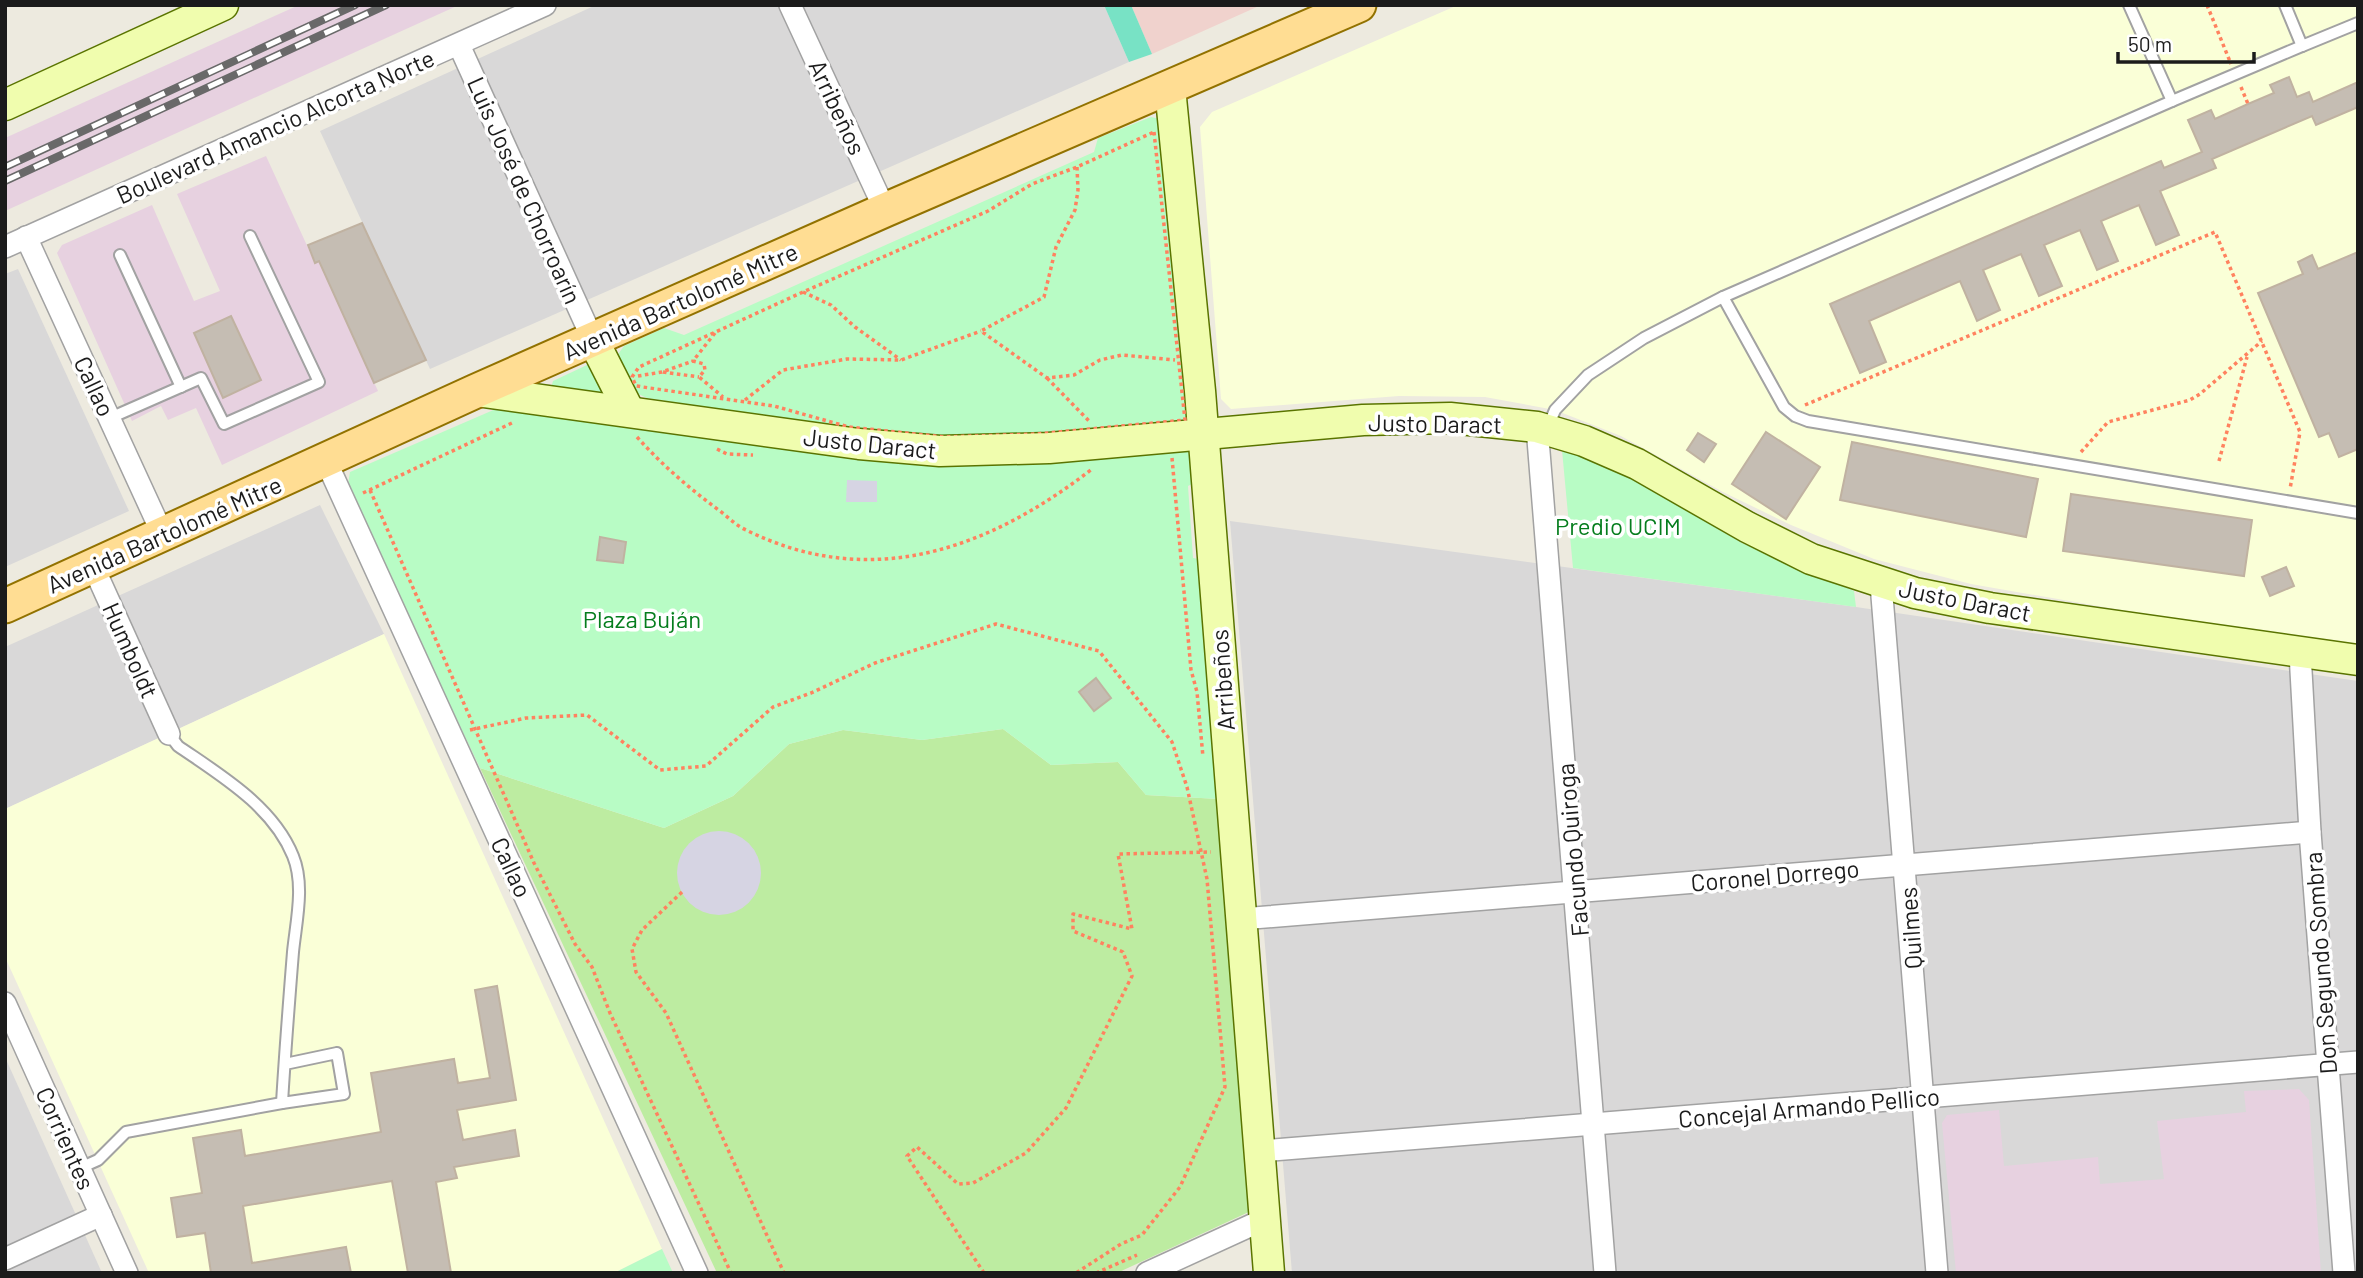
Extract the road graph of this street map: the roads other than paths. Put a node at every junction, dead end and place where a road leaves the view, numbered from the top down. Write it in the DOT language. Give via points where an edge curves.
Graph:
graph roads {
  1 [pos="223,5"];
  2 [pos="545,5"];
  3 [pos="790,5"];
  4 [pos="1359,5"];
  5 [pos="2129,5"];
  6 [pos="2285,5"];
  7 [pos="2358,23"];
  8 [pos="459,44"];
  9 [pos="2302,46"];
  10 [pos="1170,88"];
  11 [pos="2172,102"];
  12 [pos="5,105"];
  13 [pos="885,210"];
  14 [pos="250,236"];
  15 [pos="26,237"];
  16 [pos="5,247"];
  17 [pos="120,255"];
  18 [pos="1723,297"];
  19 [pos="593,340"];
  20 [pos="181,387"];
  21 [pos="477,391"];
  22 [pos="110,418"];
  23 [pos="632,423"];
  24 [pos="1542,429"];
  25 [pos="1204,433"];
  26 [pos="326,461"];
  27 [pos="2358,513"];
  28 [pos="163,535"];
  29 [pos="93,566"];
  30 [pos="1881,584"];
  31 [pos="5,606"];
  32 [pos="2300,653"];
  33 [pos="2358,660"];
  34 [pos="169,734"];
  35 [pos="2310,832"];
  36 [pos="1905,865"];
  37 [pos="1576,892"];
  38 [pos="1241,919"];
  39 [pos="6,1007"];
  40 [pos="2358,1062"];
  41 [pos="285,1064"];
  42 [pos="2328,1065"];
  43 [pos="1923,1097"];
  44 [pos="282,1102"];
  45 [pos="1594,1124"];
  46 [pos="1260,1151"];
  47 [pos="80,1168"];
  48 [pos="101,1215"];
  49 [pos="1265,1219"];
  50 [pos="5,1259"];
  51 [pos="127,1273"];
  52 [pos="697,1273"];
  53 [pos="1147,1273"];
  54 [pos="1269,1273"];
  55 [pos="1605,1273"];
  56 [pos="1937,1273"];
  57 [pos="2344,1273"];
  1 -- 12 [label="street"];
  2 -- 8 [label="street, Boulevard Amancio Alcorta Norte"];
  3 -- 13 [label="street, Arribeños"];
  4 -- 10 [label="main road, Avenida Bartolomé Mitre"];
  5 -- 11 [label="lane"];
  6 -- 9 [label="lane"];
  7 -- 9 [label="lane"];
  8 -- 15 [label="street, Boulevard Amancio Alcorta Norte"];
  8 -- 19 [label="street, Luis José de Chorroarín"];
  9 -- 11 [label="lane"];
  10 -- 13 [label="main road, Avenida Bartolomé Mitre"];
  10 -- 25 [label="street, Arribeños"];
  11 -- 18 [label="lane"];
  13 -- 19 [label="main road, Avenida Bartolomé Mitre"];
  14 -- 20 [label="lane" via="320,382 224,424 201,378"];
  15 -- 16 [label="street, Boulevard Amancio Alcorta Norte"];
  15 -- 22 [label="street, Callao"];
  17 -- 20 [label="lane"];
  18 -- 24 [label="lane" via="1644,338 1588,375"];
  18 -- 27 [label="lane" via="1784,407 1808,422"];
  19 -- 21 [label="main road, Avenida Bartolomé Mitre"];
  19 -- 23 [label="street, Luis José de Chorroarín"];
  20 -- 22 [label="lane"];
  21 -- 23 [label="street, Justo Daract"];
  21 -- 26 [label="main road, Avenida Bartolomé Mitre"];
  22 -- 28 [label="street, Callao"];
  23 -- 25 [label="street, Justo Daract" via="902,450 999,450 1167,429"];
  24 -- 25 [label="street, Justo Daract" via="1450,418"];
  24 -- 30 [label="street, Justo Daract" via="1637,464 1811,559"];
  24 -- 37 [label="street, Facundo Quiroga"];
  25 -- 38 [label="street, Arribeños"];
  26 -- 28 [label="main road, Avenida Bartolomé Mitre"];
  26 -- 52 [label="street, Callao"];
  28 -- 29 [label="main road, Avenida Bartolomé Mitre"];
  29 -- 31 [label="main road, Avenida Bartolomé Mitre"];
  29 -- 34 [label="street, Humboldt"];
  30 -- 32 [label="street, Justo Daract" via="1990,608"];
  30 -- 36 [label="street, Quilmes"];
  32 -- 33 [label="street, Justo Daract"];
  32 -- 35 [label="street, Don Segundo Sombra"];
  34 -- 41 [label="lane" via="178,746 249,799 278,830 294,857 299,883"];
  35 -- 36 [label="street, Coronel Dorrego"];
  35 -- 42 [label="street, Don Segundo Sombra"];
  36 -- 37 [label="street, Coronel Dorrego"];
  36 -- 43 [label="street, Quilmes"];
  37 -- 38 [label="street, Coronel Dorrego"];
  37 -- 45 [label="street, Facundo Quiroga"];
  38 -- 46 [label="street, Arribeños"];
  39 -- 47 [label="street, Corrientes"];
  40 -- 42 [label="street, Concejal Armando Pellico"];
  41 -- 44 [label="lane"];
  41 -- 44 [label="lane" via="337,1053 344,1094"];
  42 -- 43 [label="street, Concejal Armando Pellico"];
  42 -- 57 [label="street, Don Segundo Sombra"];
  43 -- 45 [label="street, Concejal Armando Pellico"];
  43 -- 56 [label="street, Quilmes"];
  44 -- 47 [label="lane" via="126,1132 98,1160"];
  45 -- 46 [label="street, Concejal Armando Pellico"];
  45 -- 55 [label="street, Facundo Quiroga"];
  46 -- 49 [label="street, Arribeños"];
  47 -- 48 [label="street, Corrientes"];
  48 -- 50 [label="street"];
  48 -- 51 [label="street, Corrientes"];
  49 -- 53 [label="street"];
  49 -- 54 [label="street, Arribeños"];
}
